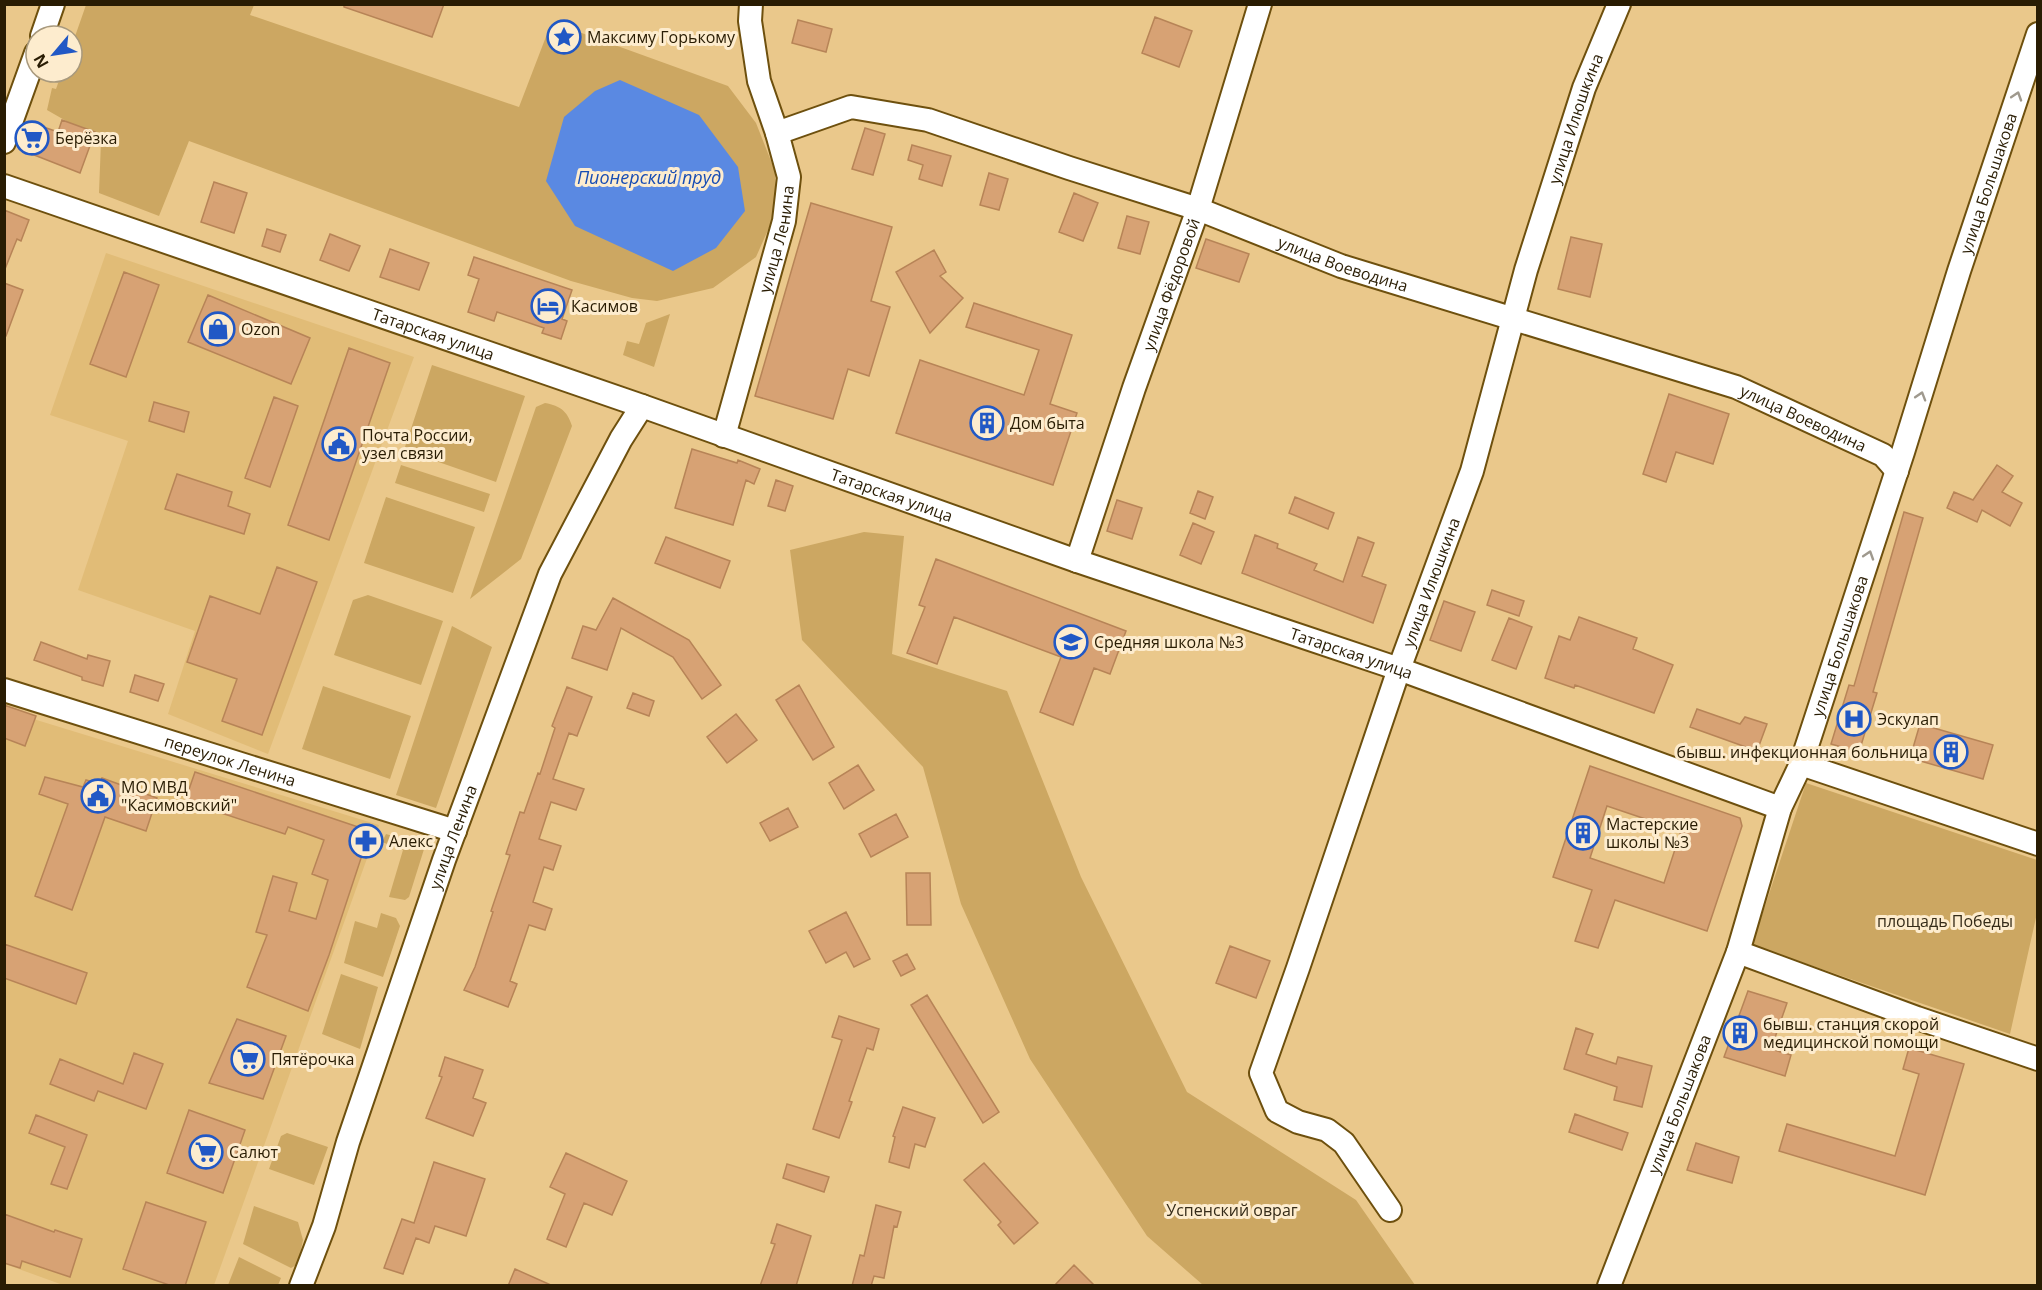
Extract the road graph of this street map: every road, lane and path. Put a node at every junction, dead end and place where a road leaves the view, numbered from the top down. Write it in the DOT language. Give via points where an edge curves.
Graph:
graph roads {
  1 [pos="53,4"];
  2 [pos="751,4"];
  3 [pos="1260,4"];
  4 [pos="1619,4"];
  5 [pos="46,24"];
  6 [pos="2037,34"];
  7 [pos="25,84"];
  8 [pos="777,133"];
  9 [pos="4,142"];
  10 [pos="4,186"];
  11 [pos="1198,209"];
  12 [pos="1514,318"];
  13 [pos="642,406"];
  14 [pos="724,436"];
  15 [pos="1900,461"];
  16 [pos="1077,561"];
  17 [pos="1399,669"];
  18 [pos="4,690"];
  19 [pos="1801,764"];
  20 [pos="1780,808"];
  21 [pos="455,831"];
  22 [pos="2037,844"];
  23 [pos="1738,952"];
  24 [pos="2037,1059"];
  25 [pos="1390,1210"];
  26 [pos="301,1286"];
  27 [pos="1609,1286"];
  1 -- 5 [label="street"];
  2 -- 8 [label="street, улица Ленина" via="759,81"];
  3 -- 11 [label="street, улица Фёдоровой"];
  4 -- 12 [label="street, улица Илюшкина" via="1584,88"];
  15 -- 6 [label="street, улица Большакова, one-way"];
  7 -- 9 [label="street"];
  8 -- 11 [label="street, улица Воеводина" via="851,107 928,120"];
  8 -- 14 [label="street, улица Ленина" via="789,177 784,221"];
  10 -- 13 [label="street, Татарская улица"];
  11 -- 12 [label="street, улица Воеводина" via="1341,266"];
  11 -- 16 [label="street, улица Фёдоровой"];
  12 -- 15 [label="street, улица Воеводина" via="1736,387"];
  12 -- 17 [label="street, улица Илюшкина" via="1472,471"];
  13 -- 14 [label="street, Татарская улица"];
  13 -- 21 [label="street, улица Ленина" via="550,574"];
  14 -- 16 [label="street, Татарская улица"];
  19 -- 15 [label="street, улица Большакова, one-way"];
  16 -- 17 [label="street, Татарская улица"];
  17 -- 20 [label="street, Татарская улица"];
  17 -- 25 [label="street, улица Илюшкина" via="1261,1072 1277,1111 1327,1130 1344,1143"];
  18 -- 21 [label="street, переулок Ленина"];
  19 -- 20 [label="street, улица Большакова"];
  19 -- 22 [label="street"];
  20 -- 23 [label="street, улица Большакова"];
  21 -- 26 [label="street, улица Ленина"];
  23 -- 24 [label="street"];
  23 -- 27 [label="street, улица Большакова"];
}
